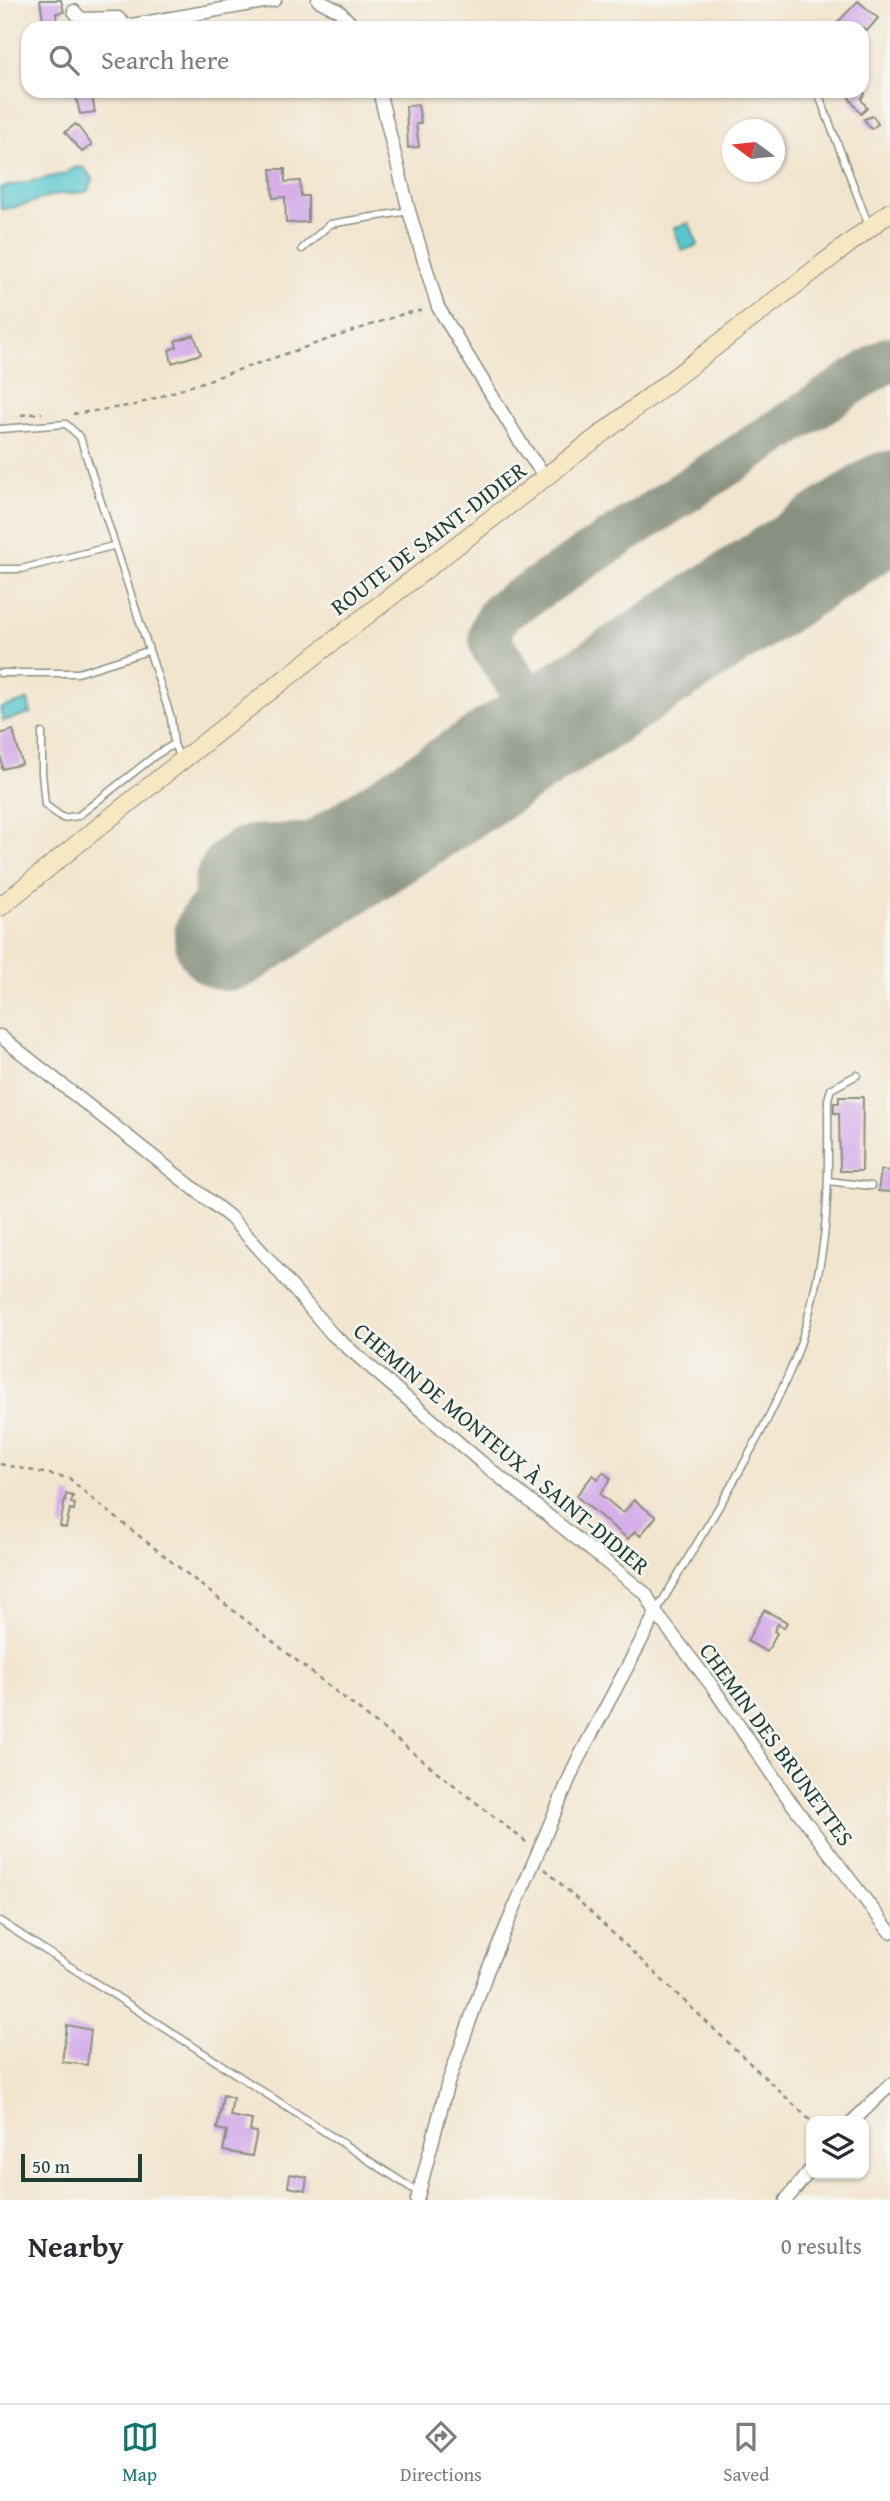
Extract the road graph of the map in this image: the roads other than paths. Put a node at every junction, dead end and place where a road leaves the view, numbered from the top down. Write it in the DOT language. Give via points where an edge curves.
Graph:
graph roads {
  1 [pos="275,0"];
  2 [pos="318,0"];
  3 [pos="74,11"];
  4 [pos="121,21"];
  5 [pos="155,21"];
  6 [pos="348,21"];
  7 [pos="381,98"];
  8 [pos="820,98"];
  9 [pos="409,211"];
  10 [pos="890,212"];
  11 [pos="869,228"];
  12 [pos="302,248"];
  13 [pos="0,429"];
  14 [pos="546,478"];
  15 [pos="113,545"];
  16 [pos="0,569"];
  17 [pos="148,651"];
  18 [pos="0,673"];
  19 [pos="42,733"];
  20 [pos="177,753"];
  21 [pos="2,902"];
  22 [pos="0,1037"];
  23 [pos="857,1075"];
  24 [pos="828,1181"];
  25 [pos="871,1185"];
  26 [pos="656,1613"];
  27 [pos="0,1921"];
  28 [pos="890,1932"];
  29 [pos="890,2085"];
  30 [pos="858,2116"];
  31 [pos="806,2175"];
  32 [pos="418,2197"];
  33 [pos="786,2200"];
  1 -- 5 [label="street"];
  2 -- 6 [label="street"];
  3 -- 4 [label="street" via="81,19"];
  7 -- 9 [label="street"];
  8 -- 11 [label="lane"];
  9 -- 12 [label="lane" via="330,224"];
  9 -- 14 [label="street" via="438,307"];
  10 -- 11 [label="main road, ROUTE DE SAINT-DIDIER"];
  11 -- 14 [label="main road, ROUTE DE SAINT-DIDIER"];
  13 -- 15 [label="lane" via="66,424 80,437"];
  14 -- 20 [label="main road, ROUTE DE SAINT-DIDIER"];
  15 -- 16 [label="lane" via="21,569"];
  15 -- 17 [label="lane"];
  17 -- 18 [label="lane" via="78,673"];
  17 -- 20 [label="lane" via="171,718"];
  19 -- 20 [label="lane" via="45,805 63,818 78,816 156,755"];
  20 -- 21 [label="main road, ROUTE DE SAINT-DIDIER"];
  22 -- 26 [label="street, CHEMIN DE MONTEUX À SAINT-DIDIER" via="230,1217 332,1334 481,1462 646,1594"];
  23 -- 24 [label="lane" via="831,1089 828,1099"];
  24 -- 25 [label="lane"];
  24 -- 26 [label="lane" via="820,1266 791,1370"];
  26 -- 28 [label="street, CHEMIN DES BRUNETTES"];
  26 -- 32 [label="street" via="576,1763 487,1972 452,2074"];
  27 -- 32 [label="lane"];
  29 -- 30 [label="street"];
  31 -- 33 [label="street"];
}
